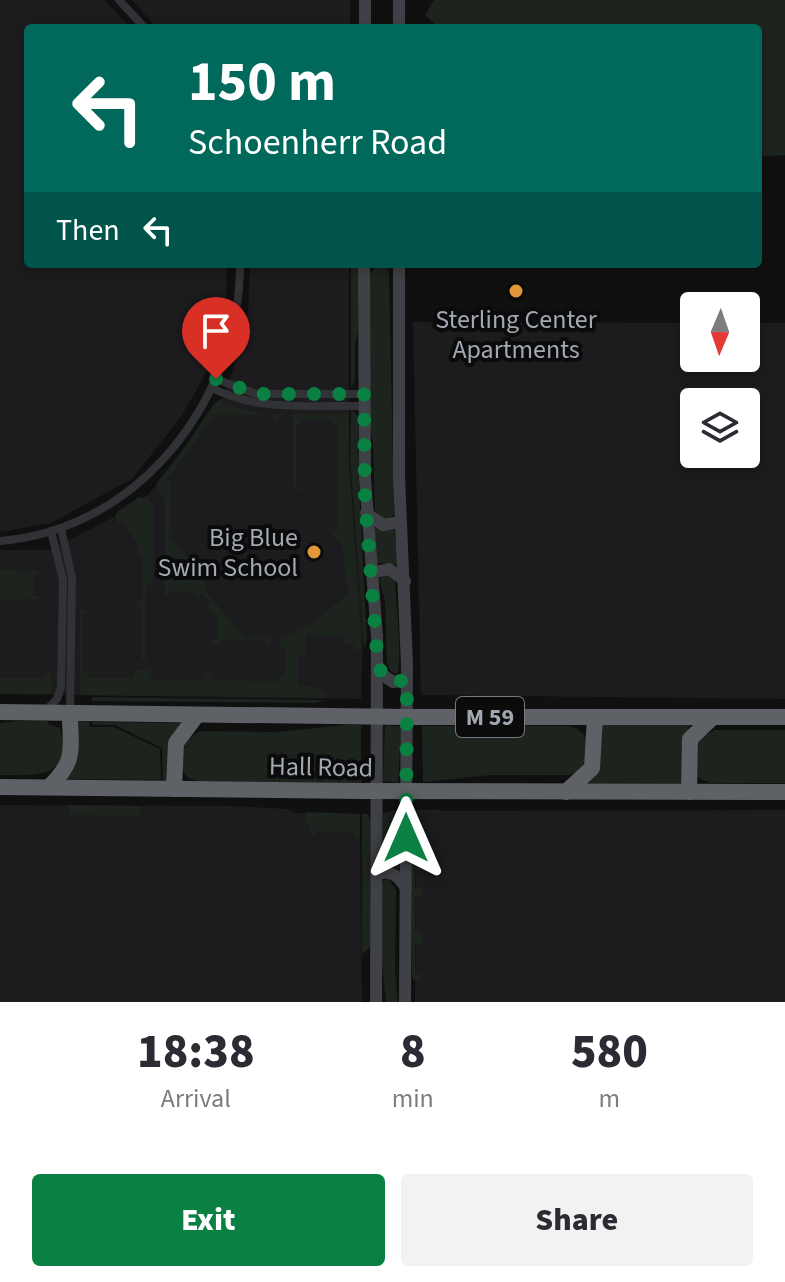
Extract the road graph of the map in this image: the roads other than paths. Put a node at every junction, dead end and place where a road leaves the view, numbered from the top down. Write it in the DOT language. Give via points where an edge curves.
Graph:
graph roads {
  1 [pos="119,0"];
  2 [pos="365,0"];
  3 [pos="399,0"];
  4 [pos="141,24"];
  5 [pos="365,24"];
  6 [pos="399,24"];
  7 [pos="240,268"];
  8 [pos="365,268"];
  9 [pos="396,268"];
  10 [pos="216,379"];
  11 [pos="212,388"];
  12 [pos="364,400"];
  13 [pos="366,513"];
  14 [pos="400,522"];
  15 [pos="61,528"];
  16 [pos="51,531"];
  17 [pos="0,541"];
  18 [pos="371,573"];
  19 [pos="405,581"];
  20 [pos="378,666"];
  21 [pos="407,680"];
  22 [pos="0,712"];
  23 [pos="43,713"];
  24 [pos="70,713"];
  25 [pos="197,715"];
  26 [pos="377,717"];
  27 [pos="407,717"];
  28 [pos="595,717"];
  29 [pos="713,717"];
  30 [pos="785,717"];
  31 [pos="0,787"];
  32 [pos="49,787"];
  33 [pos="174,789"];
  34 [pos="406,791"];
  35 [pos="376,792"];
  36 [pos="566,792"];
  37 [pos="689,792"];
  38 [pos="785,792"];
  39 [pos="376,874"];
  40 [pos="406,888"];
  41 [pos="376,1002"];
  42 [pos="405,1002"];
  1 -- 4 [label="street"];
  2 -- 5 [label="main road"];
  3 -- 6 [label="main road"];
  7 -- 10 [label="street" via="235,321"];
  8 -- 12 [label="main road"];
  9 -- 14 [label="main road"];
  10 -- 11 [label="street"];
  10 -- 12 [label="street" via="256,394"];
  11 -- 12 [label="street" via="264,404"];
  11 -- 15 [label="street" via="171,452 142,482 105,509"];
  12 -- 13 [label="main road"];
  13 -- 14 [label="main road" via="383,525"];
  13 -- 18 [label="main road"];
  14 -- 19 [label="main road"];
  15 -- 16 [label="street"];
  15 -- 24 [label="street" via="72,578"];
  16 -- 17 [label="street"];
  16 -- 23 [label="street" via="63,580 61,687"];
  18 -- 19 [label="main road" via="389,569"];
  18 -- 20 [label="main road"];
  19 -- 21 [label="main road"];
  20 -- 21 [label="main road" via="393,682"];
  20 -- 26 [label="main road"];
  21 -- 27 [label="main road"];
  22 -- 23 [label="highway, Hall Road / M 59"];
  23 -- 24 [label="highway, Hall Road / M 59"];
  24 -- 25 [label="highway, Hall Road / M 59"];
  24 -- 32 [label="highway" via="69,764"];
  25 -- 26 [label="highway, Hall Road / M 59"];
  25 -- 33 [label="highway" via="176,743"];
  26 -- 27 [label="highway, Hall Road / M 59"];
  26 -- 35 [label="main road"];
  27 -- 28 [label="highway, Hall Road / M 59"];
  27 -- 34 [label="main road"];
  28 -- 29 [label="highway, Hall Road / M 59"];
  28 -- 36 [label="highway" via="592,768"];
  29 -- 30 [label="highway, Hall Road / M 59"];
  29 -- 37 [label="highway" via="690,739"];
  31 -- 32 [label="highway, Hall Road"];
  32 -- 33 [label="highway, Hall Road"];
  33 -- 35 [label="highway, Hall Road"];
  34 -- 35 [label="highway, Hall Road"];
  34 -- 36 [label="highway, Hall Road"];
  34 -- 40 [label="main road"];
  35 -- 39 [label="main road"];
  36 -- 37 [label="highway, Hall Road"];
  37 -- 38 [label="highway, Hall Road"];
  39 -- 40 [label="main road" via="396,875"];
  39 -- 41 [label="main road"];
  40 -- 42 [label="main road"];
}
